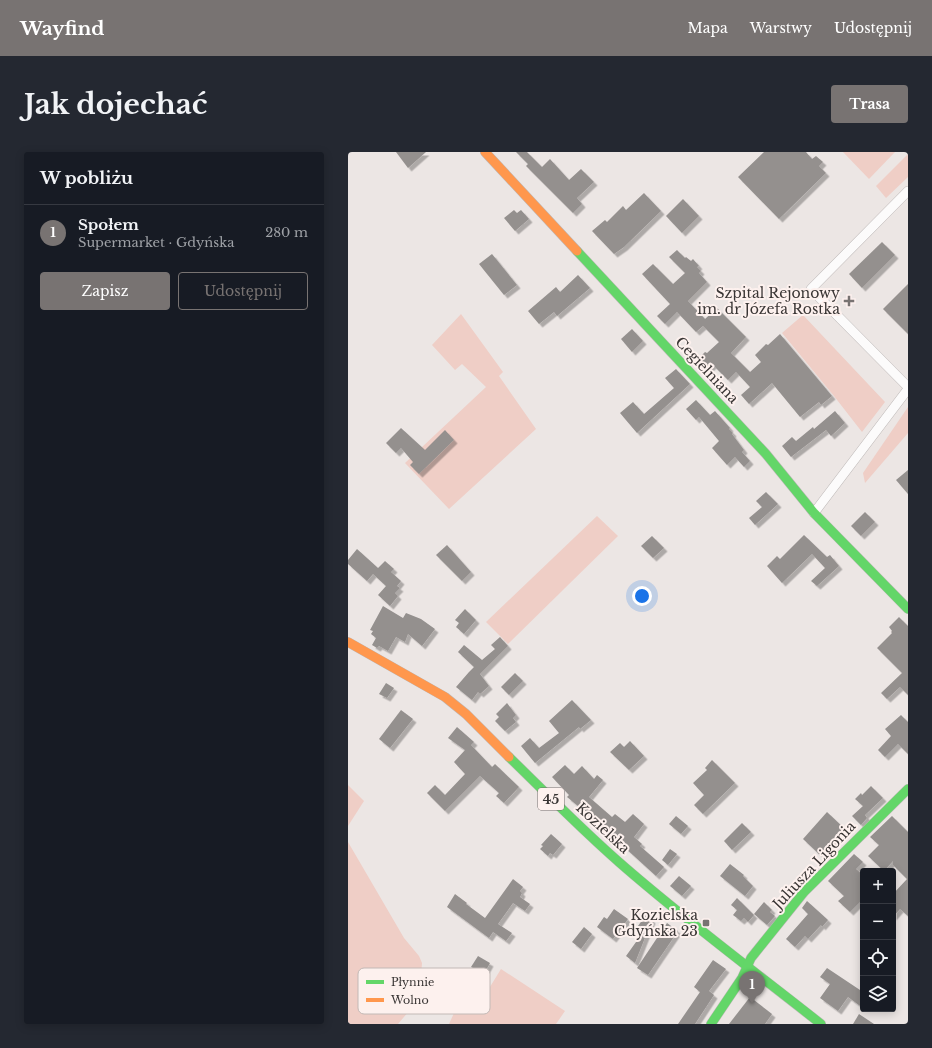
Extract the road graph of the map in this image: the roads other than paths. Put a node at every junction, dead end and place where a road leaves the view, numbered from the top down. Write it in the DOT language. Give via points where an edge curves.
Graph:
graph roads {
  1 [pos="485,152"];
  2 [pos="908,191"];
  3 [pos="908,388"];
  4 [pos="814,513"];
  5 [pos="908,609"];
  6 [pos="348,642"];
  7 [pos="908,789"];
  8 [pos="747,967"];
  9 [pos="711,1024"];
  10 [pos="821,1024"];
  1 -- 4 [label="street, Cegielniana" via="766,454"];
  2 -- 3 [label="street" via="810,289"];
  3 -- 4 [label="street"];
  4 -- 5 [label="street, Cegielniana"];
  6 -- 8 [label="street, Kozielska / 45" via="437,692 466,714 620,863"];
  7 -- 8 [label="street, Juliusza Ligonia" via="804,892 751,958"];
  8 -- 9 [label="street, Juliusza Ligonia"];
  8 -- 10 [label="street, Kozielska / 45"];
}
